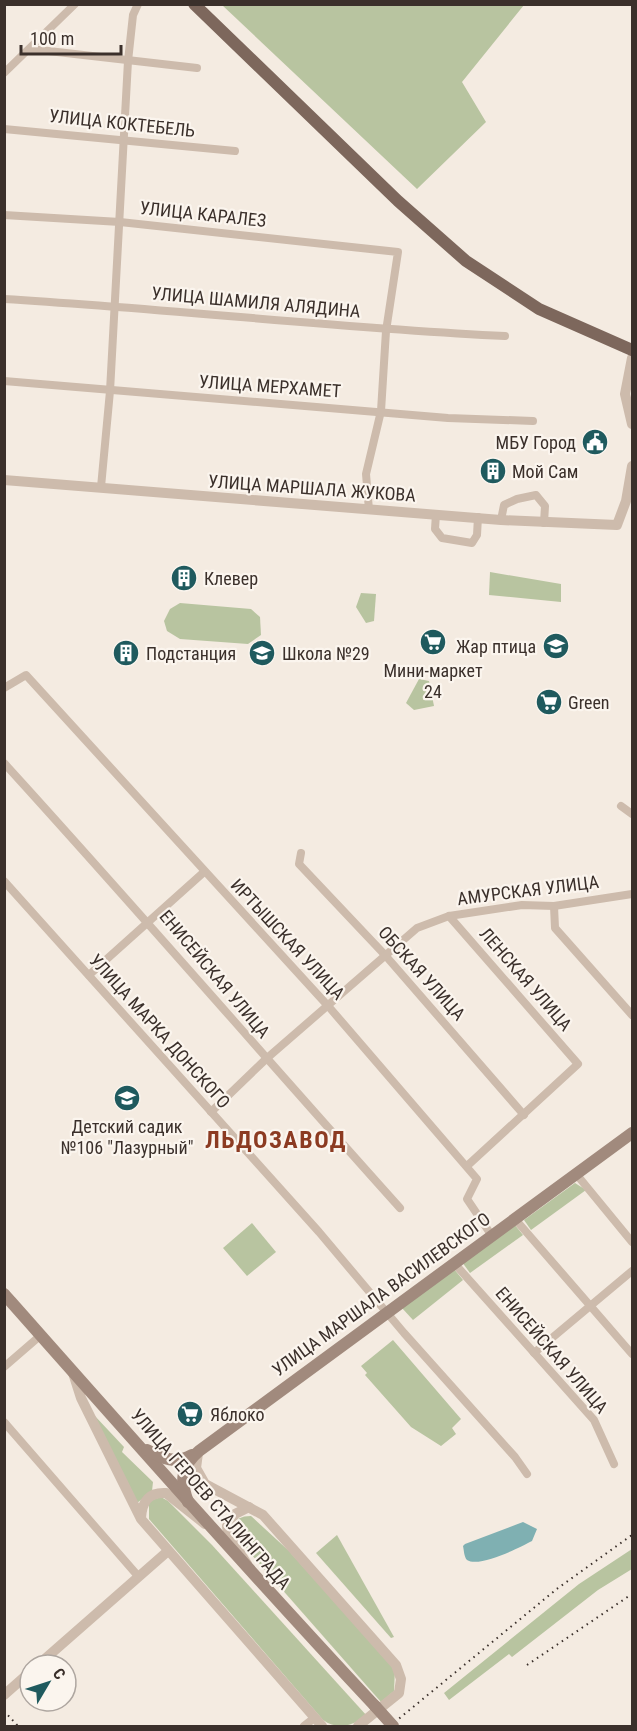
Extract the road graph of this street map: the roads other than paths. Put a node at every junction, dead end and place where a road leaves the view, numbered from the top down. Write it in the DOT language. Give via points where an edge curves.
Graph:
graph roads {
  1 [pos="75,4"];
  2 [pos="138,4"];
  3 [pos="194,4"];
  4 [pos="31,49"];
  5 [pos="128,61"];
  6 [pos="197,68"];
  7 [pos="4,73"];
  8 [pos="4,129"];
  9 [pos="125,140"];
  10 [pos="236,151"];
  11 [pos="4,215"];
  12 [pos="120,222"];
  13 [pos="4,298"];
  14 [pos="115,305"];
  15 [pos="386,331"];
  16 [pos="505,336"];
  17 [pos="633,351"];
  18 [pos="633,358"];
  19 [pos="4,381"];
  20 [pos="110,391"];
  21 [pos="381,411"];
  22 [pos="532,421"];
  23 [pos="633,424"];
  24 [pos="633,466"];
  25 [pos="4,480"];
  26 [pos="101,487"];
  27 [pos="369,510"];
  28 [pos="436,514"];
  29 [pos="478,518"];
  30 [pos="501,520"];
  31 [pos="544,523"];
  32 [pos="4,688"];
  33 [pos="4,763"];
  34 [pos="621,806"];
  35 [pos="633,814"];
  36 [pos="301,853"];
  37 [pos="204,872"];
  38 [pos="4,881"];
  39 [pos="633,894"];
  40 [pos="554,906"];
  41 [pos="450,916"];
  42 [pos="148,920"];
  43 [pos="385,955"];
  44 [pos="89,975"];
  45 [pos="329,1007"];
  46 [pos="633,1015"];
  47 [pos="266,1059"];
  48 [pos="210,1112"];
  49 [pos="524,1114"];
  50 [pos="633,1133"];
  51 [pos="467,1166"];
  52 [pos="577,1175"];
  53 [pos="400,1208"];
  54 [pos="515,1219"];
  55 [pos="492,1236"];
  56 [pos="633,1242"];
  57 [pos="454,1263"];
  58 [pos="633,1271"];
  59 [pos="4,1294"];
  60 [pos="590,1306"];
  61 [pos="388,1312"];
  62 [pos="41,1335"];
  63 [pos="534,1353"];
  64 [pos="633,1354"];
  65 [pos="4,1367"];
  66 [pos="73,1373"];
  67 [pos="4,1422"];
  68 [pos="139,1444"];
  69 [pos="199,1451"];
  70 [pos="614,1464"];
  71 [pos="527,1474"];
  72 [pos="188,1502"];
  73 [pos="249,1507"];
  74 [pos="141,1519"];
  75 [pos="210,1528"];
  76 [pos="168,1551"];
  77 [pos="252,1574"];
  78 [pos="138,1576"];
  79 [pos="51,1653"];
  80 [pos="18,1683"];
  81 [pos="4,1695"];
  82 [pos="318,1723"];
  83 [pos="304,1726"];
  84 [pos="358,1726"];
  85 [pos="393,1726"];
  1 -- 4 [label="street"];
  2 -- 5 [label="street" via="133,15"];
  3 -- 17 [label="main road" via="398,201 466,261 539,309"];
  4 -- 5 [label="street"];
  4 -- 7 [label="street"];
  5 -- 6 [label="street"];
  5 -- 9 [label="street"];
  8 -- 9 [label="street, УЛИЦА КОКТЕБЕЛЬ"];
  9 -- 10 [label="street, УЛИЦА КОКТЕБЕЛЬ"];
  9 -- 12 [label="street"];
  11 -- 12 [label="street, УЛИЦА КАРАЛЕЗ"];
  12 -- 14 [label="street"];
  12 -- 15 [label="street, УЛИЦА КАРАЛЕЗ" via="398,252"];
  13 -- 14 [label="street, УЛИЦА ШАМИЛЯ АЛЯДИНА"];
  14 -- 15 [label="street, УЛИЦА ШАМИЛЯ АЛЯДИНА"];
  14 -- 20 [label="street"];
  15 -- 16 [label="street, УЛИЦА ШАМИЛЯ АЛЯДИНА"];
  15 -- 21 [label="street"];
  18 -- 23 [label="street" via="625,394"];
  19 -- 20 [label="street, УЛИЦА МЕРХАМЕТ"];
  20 -- 21 [label="street, УЛИЦА МЕРХАМЕТ"];
  20 -- 26 [label="street"];
  21 -- 22 [label="street, УЛИЦА МЕРХАМЕТ"];
  21 -- 27 [label="street" via="366,474"];
  24 -- 31 [label="street, УЛИЦА МАРШАЛА ЖУКОВА" via="617,525"];
  25 -- 26 [label="street, УЛИЦА МАРШАЛА ЖУКОВА"];
  26 -- 27 [label="street, УЛИЦА МАРШАЛА ЖУКОВА"];
  27 -- 28 [label="street, УЛИЦА МАРШАЛА ЖУКОВА"];
  28 -- 29 [label="street, УЛИЦА МАРШАЛА ЖУКОВА"];
  28 -- 29 [label="street" via="435,530 442,538 472,543"];
  29 -- 30 [label="street, УЛИЦА МАРШАЛА ЖУКОВА"];
  30 -- 31 [label="street, УЛИЦА МАРШАЛА ЖУКОВА"];
  30 -- 31 [label="street" via="504,505 536,495 545,506"];
  32 -- 37 [label="street, ИРТЫШСКАЯ УЛИЦА" via="26,675"];
  33 -- 42 [label="street, ЕНИСЕЙСКАЯ УЛИЦА"];
  34 -- 35 [label="street"];
  36 -- 43 [label="street, ОБСКАЯ УЛИЦА" via="299,864"];
  37 -- 42 [label="street"];
  37 -- 45 [label="street, ИРТЫШСКАЯ УЛИЦА"];
  38 -- 44 [label="street, УЛИЦА МАРКА ДОНСКОГО"];
  39 -- 40 [label="street, АМУРСКАЯ УЛИЦА"];
  40 -- 41 [label="street, АМУРСКАЯ УЛИЦА" via="522,905"];
  40 -- 46 [label="street" via="555,928"];
  41 -- 43 [label="street, АМУРСКАЯ УЛИЦА" via="417,928"];
  41 -- 49 [label="street, ЛЕНСКАЯ УЛИЦА" via="578,1064"];
  42 -- 44 [label="street"];
  42 -- 47 [label="street, ЕНИСЕЙСКАЯ УЛИЦА"];
  43 -- 45 [label="street, АМУРСКАЯ УЛИЦА"];
  43 -- 49 [label="street, ОБСКАЯ УЛИЦА"];
  44 -- 48 [label="street, УЛИЦА МАРКА ДОНСКОГО"];
  45 -- 47 [label="street, АМУРСКАЯ УЛИЦА"];
  45 -- 51 [label="street, ИРТЫШСКАЯ УЛИЦА"];
  47 -- 48 [label="street, АМУРСКАЯ УЛИЦА"];
  47 -- 53 [label="street, ЕНИСЕЙСКАЯ УЛИЦА"];
  48 -- 61 [label="street, УЛИЦА МАРКА ДОНСКОГО"];
  49 -- 51 [label="street"];
  50 -- 52 [label="main road, УЛИЦА МАРШАЛА ВАСИЛЕВСКОГО"];
  51 -- 55 [label="street" via="477,1179 467,1199"];
  52 -- 54 [label="main road, УЛИЦА МАРШАЛА ВАСИЛЕВСКОГО"];
  52 -- 56 [label="street"];
  54 -- 55 [label="main road, УЛИЦА МАРШАЛА ВАСИЛЕВСКОГО"];
  54 -- 60 [label="street"];
  55 -- 57 [label="main road, УЛИЦА МАРШАЛА ВАСИЛЕВСКОГО"];
  57 -- 61 [label="main road, УЛИЦА МАРШАЛА ВАСИЛЕВСКОГО"];
  57 -- 63 [label="street, ЕНИСЕЙСКАЯ УЛИЦА"];
  58 -- 60 [label="street"];
  59 -- 62 [label="main road, УЛИЦА ГЕРОЕВ СТАЛИНГРАДА"];
  60 -- 63 [label="street"];
  60 -- 64 [label="street"];
  61 -- 69 [label="main road, УЛИЦА МАРШАЛА ВАСИЛЕВСКОГО"];
  61 -- 71 [label="street, УЛИЦА МАРКА ДОНСКОГО"];
  62 -- 65 [label="street"];
  62 -- 66 [label="main road, УЛИЦА ГЕРОЕВ СТАЛИНГРАДА"];
  63 -- 70 [label="street, ЕНИСЕЙСКАЯ УЛИЦА" via="594,1420"];
  66 -- 68 [label="main road, УЛИЦА ГЕРОЕВ СТАЛИНГРАДА"];
  66 -- 74 [label="street" via="81,1398"];
  67 -- 78 [label="street"];
  68 -- 69 [label="main road" via="168,1460 179,1460"];
  68 -- 72 [label="main road, УЛИЦА ГЕРОЕВ СТАЛИНГРАДА"];
  69 -- 72 [label="main road, УЛИЦА МАРШАЛА ВАСИЛЕВСКОГО" via="183,1473"];
  69 -- 73 [label="street" via="195,1463 205,1484"];
  72 -- 75 [label="main road, УЛИЦА ГЕРОЕВ СТАЛИНГРАДА"];
  73 -- 77 [label="street" via="231,1517 227,1530"];
  73 -- 84 [label="street" via="302,1556 399,1671 399,1693"];
  74 -- 75 [label="street" via="145,1500 165,1493"];
  74 -- 76 [label="street"];
  75 -- 77 [label="main road, УЛИЦА ГЕРОЕВ СТАЛИНГРАДА"];
  76 -- 78 [label="street"];
  76 -- 82 [label="street"];
  77 -- 85 [label="main road, УЛИЦА ГЕРОЕВ СТАЛИНГРАДА, bridge"];
  78 -- 79 [label="street"];
  80 -- 81 [label="street"];
  82 -- 83 [label="street"];
}
